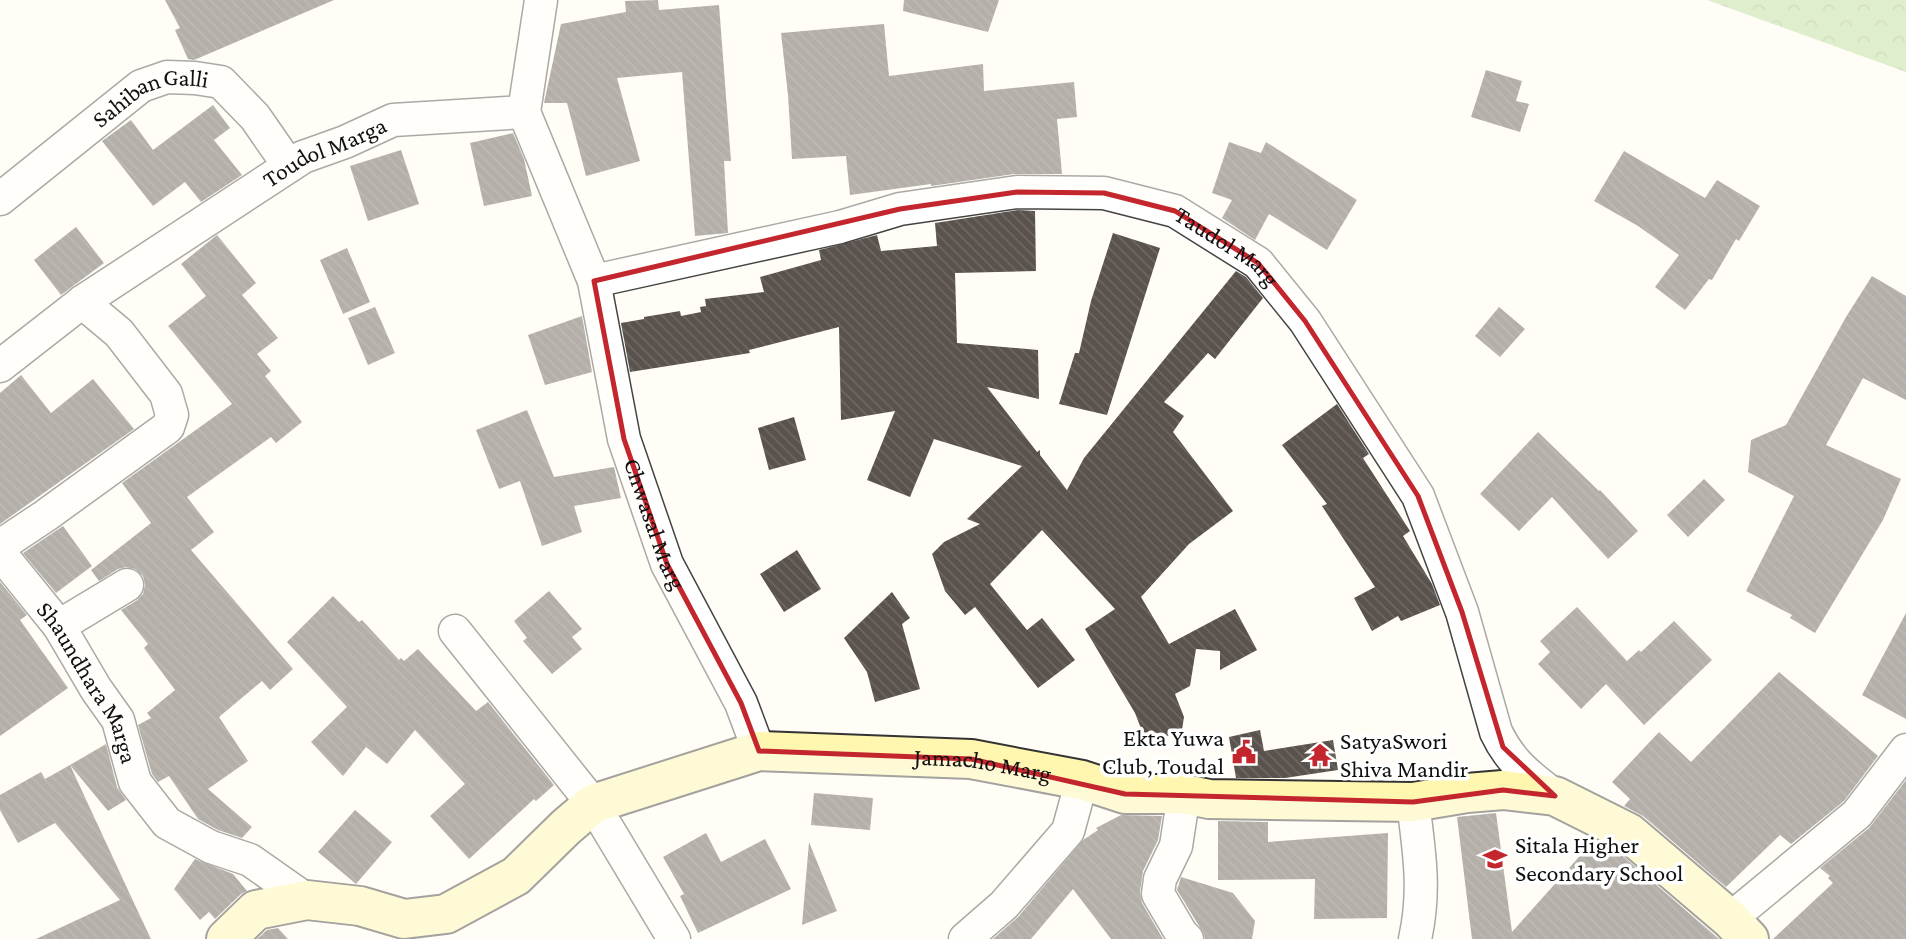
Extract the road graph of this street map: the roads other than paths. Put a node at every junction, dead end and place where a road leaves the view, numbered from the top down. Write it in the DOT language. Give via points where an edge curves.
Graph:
graph roads {
  1 [pos="541,0"];
  2 [pos="524,112"];
  3 [pos="289,166"];
  4 [pos="0,199"];
  5 [pos="594,281"];
  6 [pos="82,302"];
  7 [pos="0,366"];
  8 [pos="0,546"];
  9 [pos="0,553"];
  10 [pos="127,584"];
  11 [pos="60,625"];
  12 [pos="455,631"];
  13 [pos="1906,750"];
  14 [pos="759,751"];
  15 [pos="1082,780"];
  16 [pos="1184,794"];
  17 [pos="1555,796"];
  18 [pos="1413,802"];
  19 [pos="593,804"];
  20 [pos="307,900"];
  21 [pos="1740,929"];
  22 [pos="226,939"];
  23 [pos="674,939"];
  24 [pos="965,939"];
  25 [pos="1186,939"];
  26 [pos="1415,939"];
  1 -- 2 [label="street"];
  2 -- 3 [label="street, Toudol Marga" via="393,120"];
  2 -- 5 [label="street"];
  3 -- 4 [label="street, Sahiban Galli" via="255,117 221,82 167,77 141,86"];
  3 -- 6 [label="street, Toudol Marga"];
  5 -- 14 [label="street, Chwasal Marg" via="624,439 667,564 741,703"];
  5 -- 17 [label="street, Taudol Marg" via="840,227 900,209 1017,191 1104,193 1175,211 1258,263 1305,321 1418,496 1462,612 1503,747"];
  6 -- 7 [label="street, Toudol Marga"];
  6 -- 8 [label="street" via="119,332 166,394 172,415 168,427"];
  9 -- 11 [label="street, Shaundhara Marga"];
  10 -- 11 [label="street"];
  11 -- 20 [label="street, Shaundhara Marga" via="118,720 135,782 166,823 211,847 250,860"];
  12 -- 19 [label="street"];
  13 -- 21 [label="street" via="1857,814"];
  14 -- 15 [label="street, Jamacho Marg" via="971,759"];
  14 -- 19 [label="street, Jamacho Marg"];
  15 -- 16 [label="street, Jamacho Marg" via="1125,794"];
  15 -- 24 [label="street" via="1068,831 1004,905"];
  16 -- 18 [label="street, Jamacho Marg" via="1209,799"];
  16 -- 25 [label="street" via="1176,846 1158,894"];
  17 -- 18 [label="street, Jamacho Marg" via="1503,790"];
  17 -- 21 [label="street, Jamacho Marg" via="1629,833"];
  18 -- 26 [label="street" via="1422,871"];
  19 -- 20 [label="street, Jamacho Marg" via="516,876 446,914 404,919 360,906"];
  19 -- 23 [label="street"];
  20 -- 22 [label="street, Jamacho Marg" via="256,909"];
}
